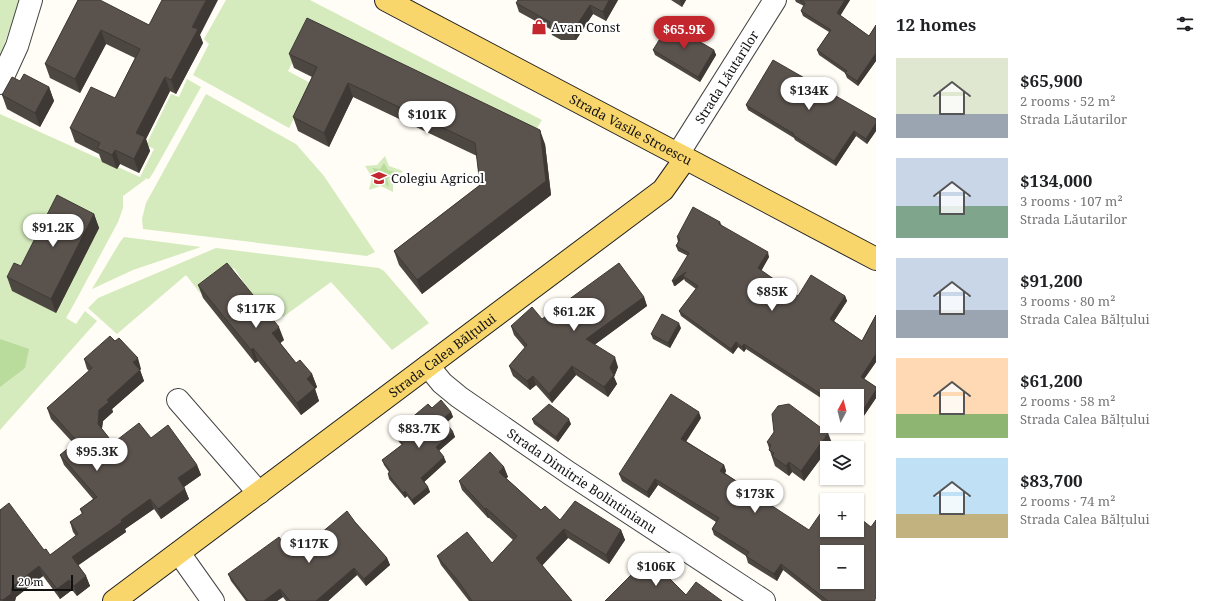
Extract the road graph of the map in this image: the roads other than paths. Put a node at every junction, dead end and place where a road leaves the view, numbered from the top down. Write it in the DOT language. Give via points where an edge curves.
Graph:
graph roads {
  1 [pos="31,0"];
  2 [pos="386,0"];
  3 [pos="776,0"];
  4 [pos="0,83"];
  5 [pos="682,156"];
  6 [pos="876,259"];
  7 [pos="428,366"];
  8 [pos="178,400"];
  9 [pos="259,493"];
  10 [pos="179,553"];
  11 [pos="114,601"];
  12 [pos="213,601"];
  13 [pos="764,601"];
  1 -- 4 [label="street" via="17,46"];
  2 -- 5 [label="main road, Strada Vasile Stroescu"];
  3 -- 5 [label="street, Strada Lăutarilor"];
  5 -- 6 [label="main road, Strada Vasile Stroescu"];
  5 -- 7 [label="main road, Strada Calea Bălțului" via="663,190"];
  7 -- 9 [label="main road, Strada Calea Bălțului"];
  7 -- 13 [label="street, Strada Dimitrie Bolintinianu" via="442,383 459,397 569,473"];
  8 -- 9 [label="street"];
  9 -- 10 [label="main road, Strada Calea Bălțului"];
  10 -- 11 [label="main road, Strada Calea Bălțului"];
  10 -- 12 [label="street"];
}
